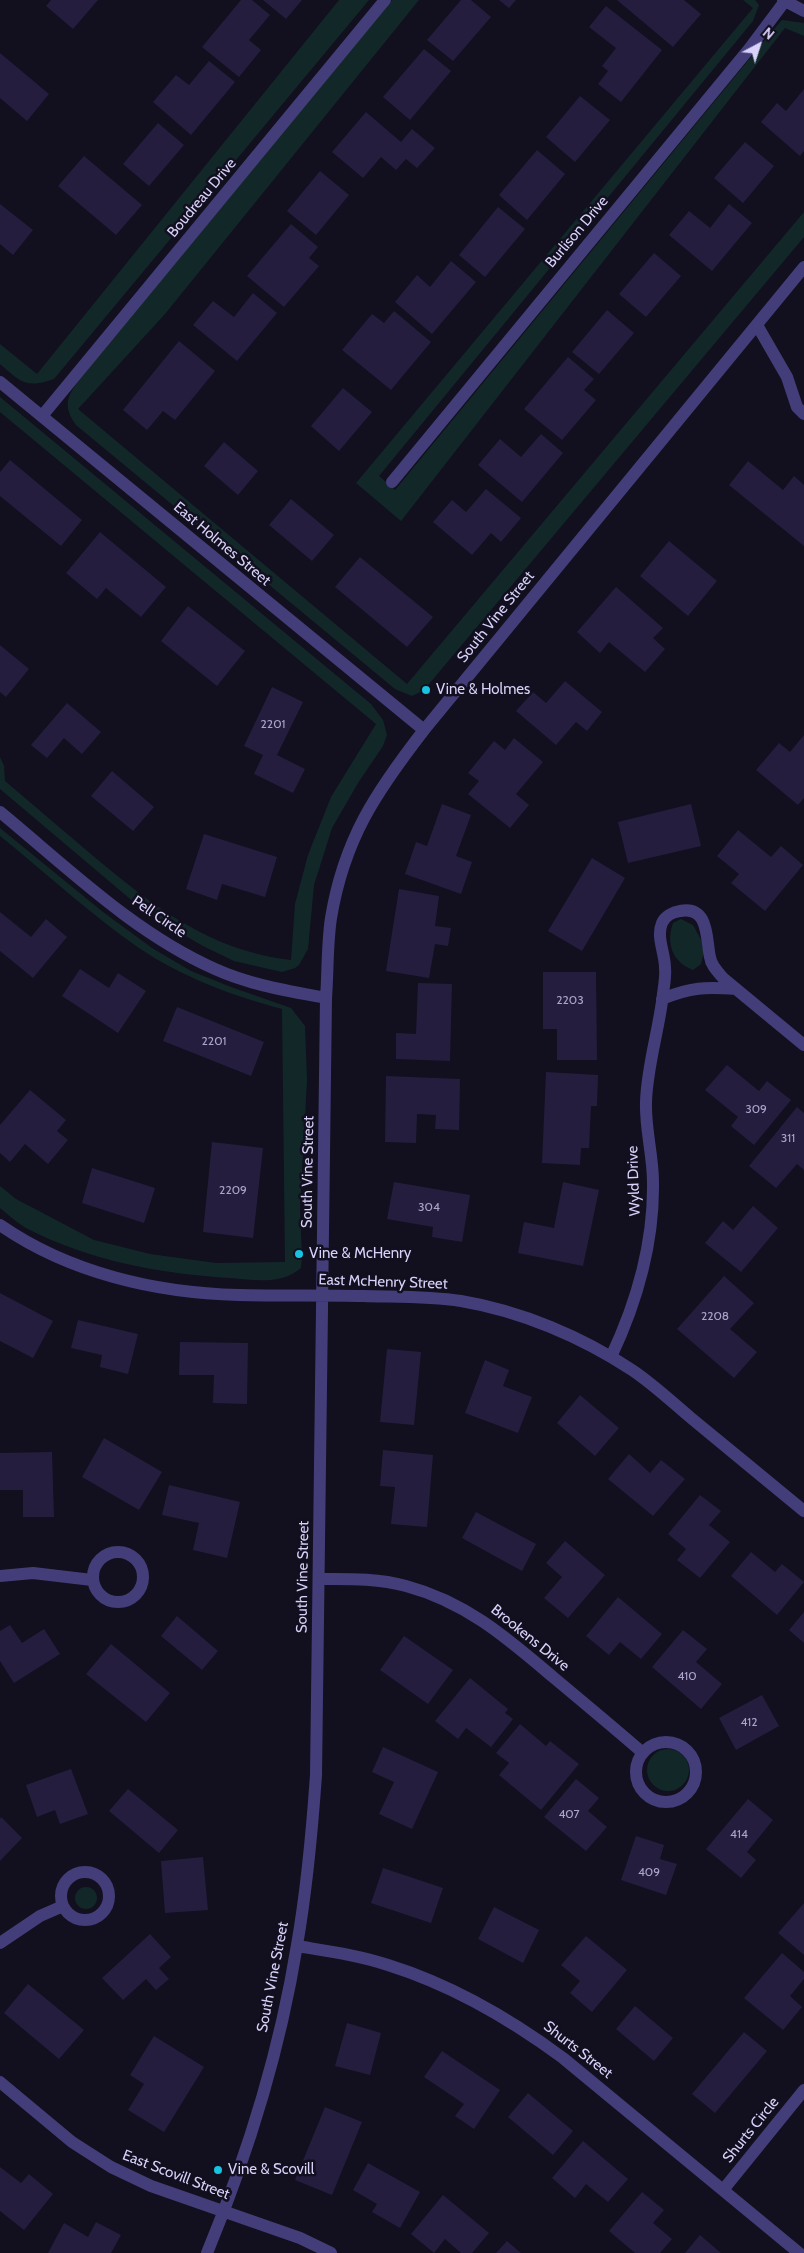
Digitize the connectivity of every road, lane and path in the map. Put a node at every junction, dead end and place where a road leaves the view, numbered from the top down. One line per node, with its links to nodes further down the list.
1 (385, 0): 8 (street, Boudreau Drive)
2 (784, 1): 3 (street); 9 (street, Burlison Drive)
3 (804, 11)
4 (804, 267): 5 (street, South Vine Street)
5 (756, 325): 7 (street); 10 (street, South Vine Street)
6 (0, 382): 8 (street, East Holmes Street)
7 (804, 414)
8 (42, 416): 10 (street, East Holmes Street)
9 (392, 482)
10 (424, 730): 13 (street, South Vine Street)
11 (0, 812): 13 (street, Pell Circle)
12 (736, 989): 14 (street); 14 (street, Wyld Drive); 15 (street)
13 (326, 998): 17 (street, South Vine Street)
14 (662, 999): 18 (street, Wyld Drive)
15 (804, 1045)
16 (0, 1225): 17 (street, East McHenry Street)
17 (323, 1295): 18 (street, East McHenry Street); 21 (street, South Vine Street)
18 (611, 1357): 19 (street, East McHenry Street)
19 (804, 1511)
20 (0, 1576): 22 (street)
21 (319, 1579): 23 (street, Brookens Drive); 26 (street, South Vine Street)
22 (92, 1580): 22 (street)
23 (643, 1753): 23 (street)
24 (63, 1906): 25 (street)
25 (0, 1943)
26 (297, 1946): 29 (street, Shurts Street); 30 (street, South Vine Street)
27 (0, 2082): 30 (street, East Scovill Street)
28 (804, 2090): 29 (street, Shurts Circle)
29 (723, 2190): 33 (street, Shurts Street)
30 (225, 2212): 31 (street, South Vine Street); 32 (street, East Scovill Street)
31 (207, 2253)
32 (331, 2253)
33 (800, 2253)

